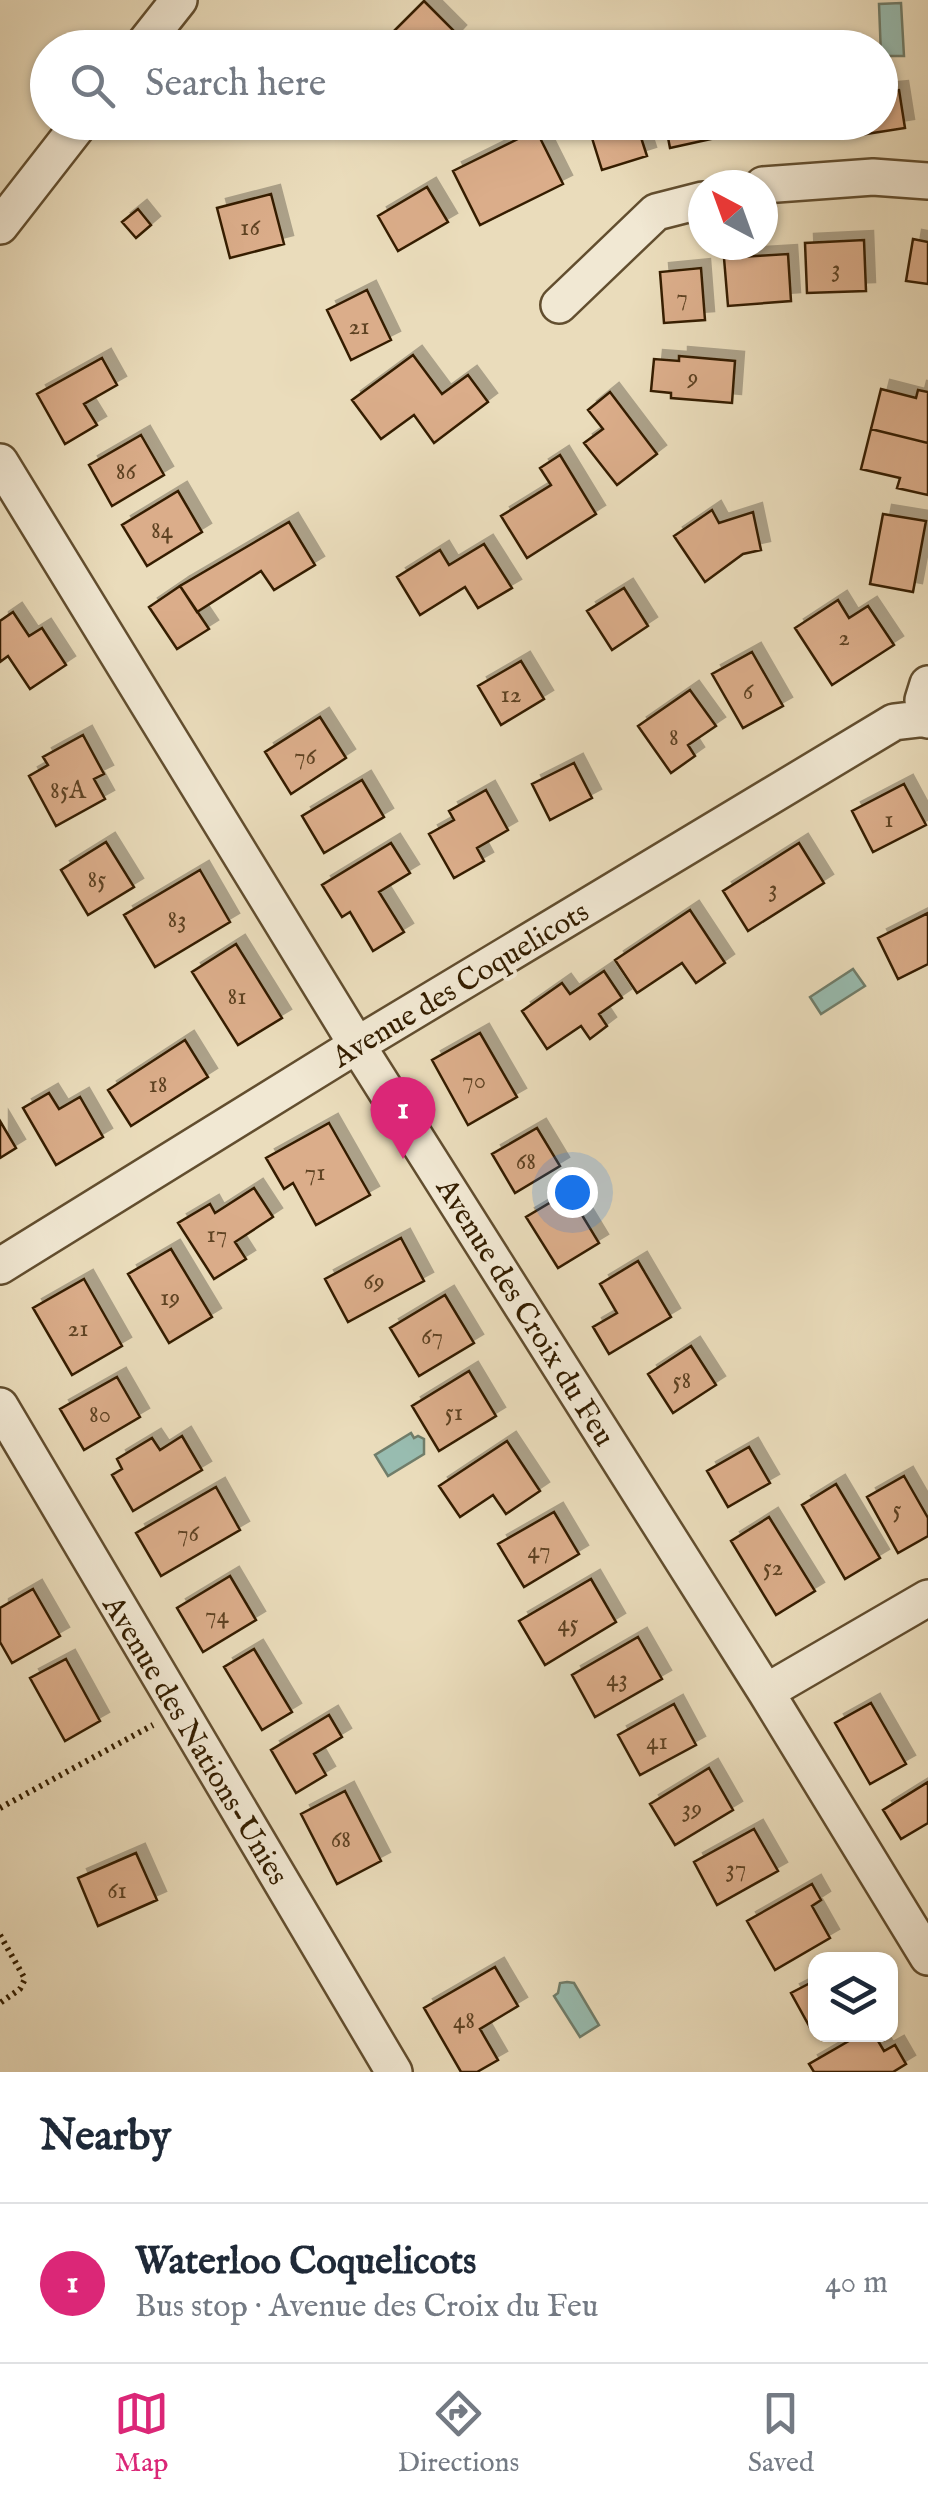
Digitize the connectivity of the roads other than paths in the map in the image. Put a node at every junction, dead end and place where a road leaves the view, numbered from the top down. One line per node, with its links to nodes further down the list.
1 (179, 0): 2 (street)
2 (155, 30)
3 (67, 140): 7 (street)
4 (928, 180): 5 (street)
5 (778, 184)
6 (688, 204): 8 (street)
7 (0, 226)
8 (560, 306)
9 (0, 462): 12 (street, Avenue des Croix du Feu)
10 (928, 684): 11 (street)
11 (928, 719): 12 (street, Avenue des Coquelicots)
12 (357, 1045): 13 (street, Avenue des Coquelicots); 16 (street, Avenue des Croix du Feu)
13 (0, 1266)
14 (0, 1406): 18 (street, Avenue des Nations-Unies)
15 (928, 1598): 16 (street)
16 (766, 1692): 17 (street, Avenue des Croix du Feu)
17 (928, 1957)
18 (394, 2072)

